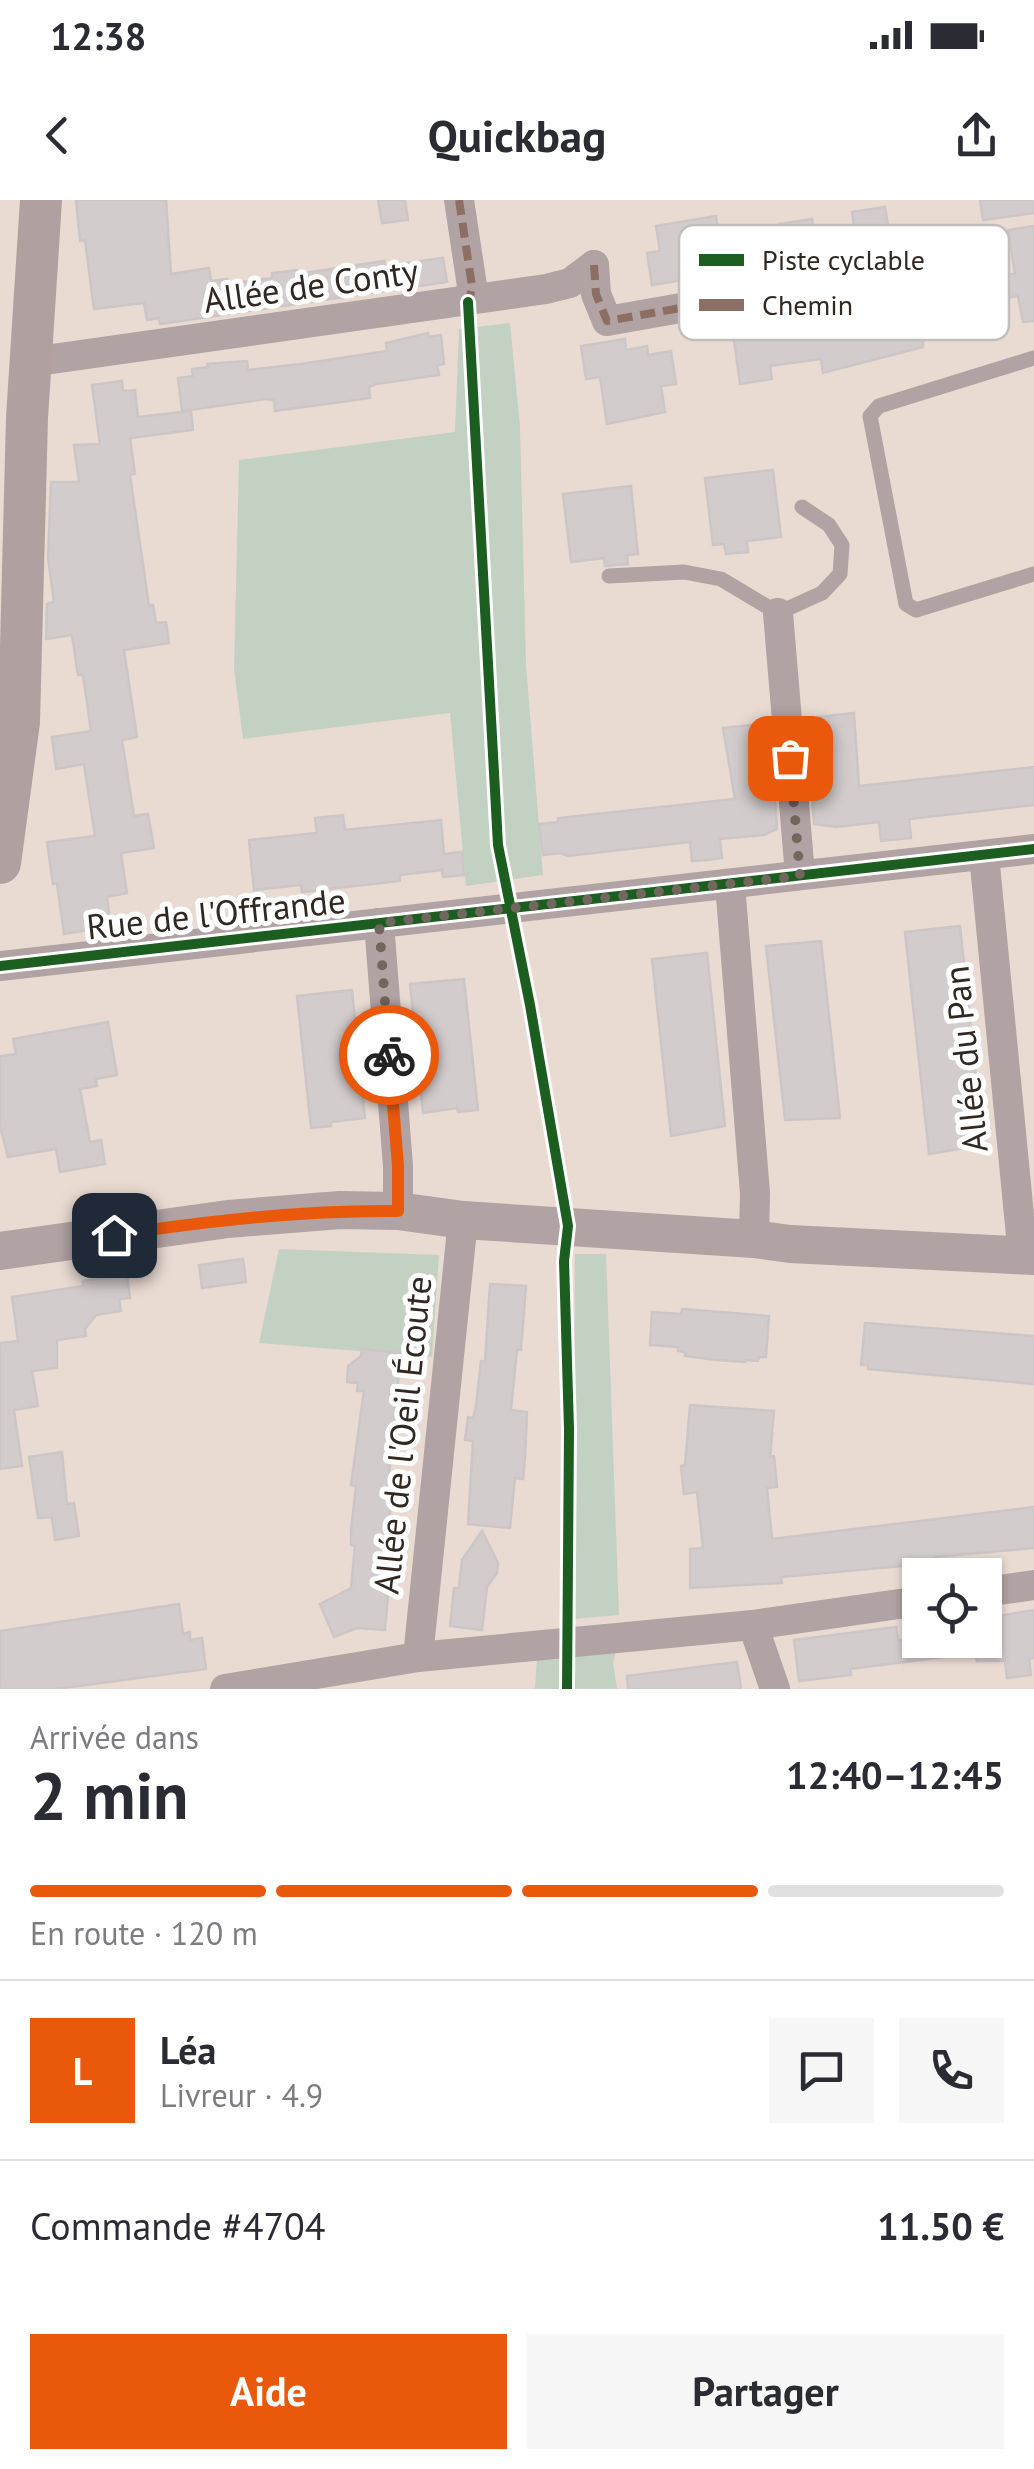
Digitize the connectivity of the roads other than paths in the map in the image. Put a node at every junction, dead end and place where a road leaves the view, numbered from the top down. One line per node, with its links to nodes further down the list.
1 (41, 200): 6 (main road)
2 (459, 200): 3 (street)
3 (468, 302): 4 (street, Allée de Conty); 6 (street, Allée de Conty)
4 (679, 308)
5 (1034, 358): 8 (lane)
6 (31, 362): 13 (main road)
7 (802, 507): 10 (lane)
8 (1034, 574)
9 (609, 576): 10 (lane)
10 (778, 613): 14 (street)
11 (1034, 849): 12 (street, Rue de l'Offrande)
12 (984, 855): 14 (street, Rue de l'Offrande); 22 (street, Allée du Pan)
13 (0, 863)
14 (800, 876): 15 (street, Rue de l'Offrande)
15 (730, 884): 16 (street, Rue de l'Offrande); 20 (street)
16 (379, 923): 17 (street, Rue de l'Offrande); 18 (street)
17 (0, 966)
18 (398, 1211): 19 (street); 21 (street)
19 (464, 1220): 20 (street); 27 (street, Allée de l'Oeil Écoute)
20 (754, 1239): 22 (street)
21 (0, 1251)
22 (1028, 1256)
23 (1034, 1585): 24 (street)
24 (1002, 1590)
25 (902, 1604): 26 (street)
26 (753, 1625): 27 (street); 30 (street)
27 (418, 1657): 28 (street)
28 (365, 1678): 29 (street)
29 (225, 1689)
30 (774, 1689)

